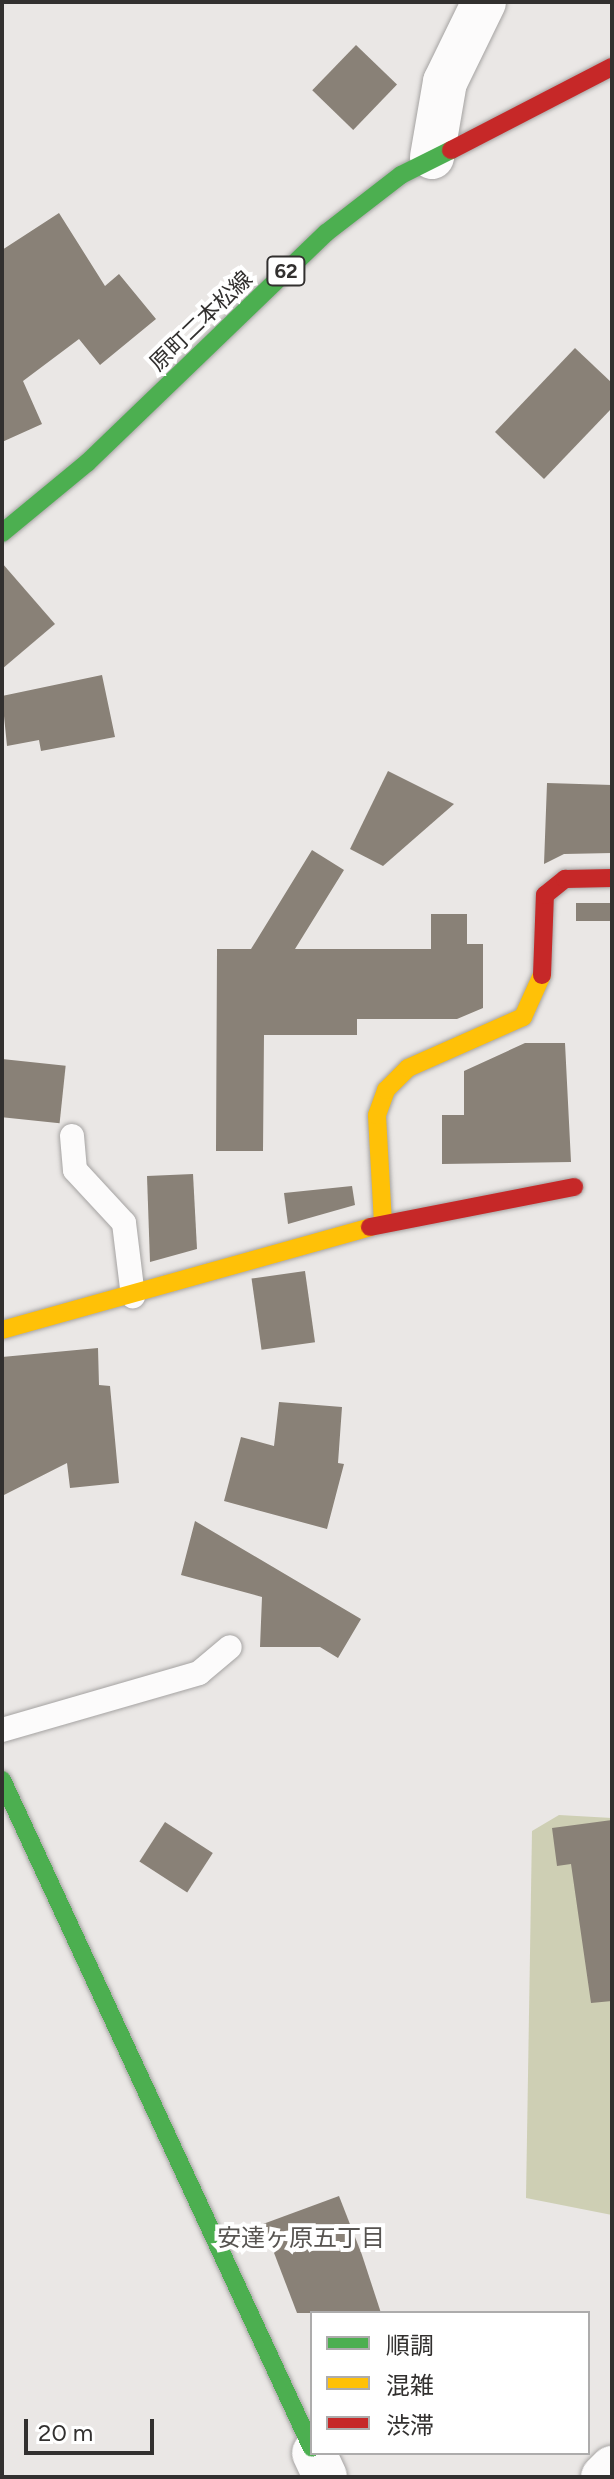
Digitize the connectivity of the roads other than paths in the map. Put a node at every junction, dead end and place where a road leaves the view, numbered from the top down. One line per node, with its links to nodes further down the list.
1 (484, 2): 3 (street)
2 (612, 67): 3 (street, 原町二本松線 / 62)
3 (432, 157): 4 (street, 原町二本松線 / 62)
4 (2, 533)
5 (612, 878): 8 (street)
6 (72, 1136): 9 (lane)
7 (574, 1187): 8 (street)
8 (383, 1223): 9 (street)
9 (133, 1296): 10 (street)
10 (2, 1330)
11 (230, 1647): 12 (lane)
12 (2, 1730)
13 (2, 1780): 14 (street)
14 (310, 2445)
15 (315, 2455): 17 (street)
16 (612, 2468): 18 (street)
17 (325, 2477)
18 (603, 2477)

